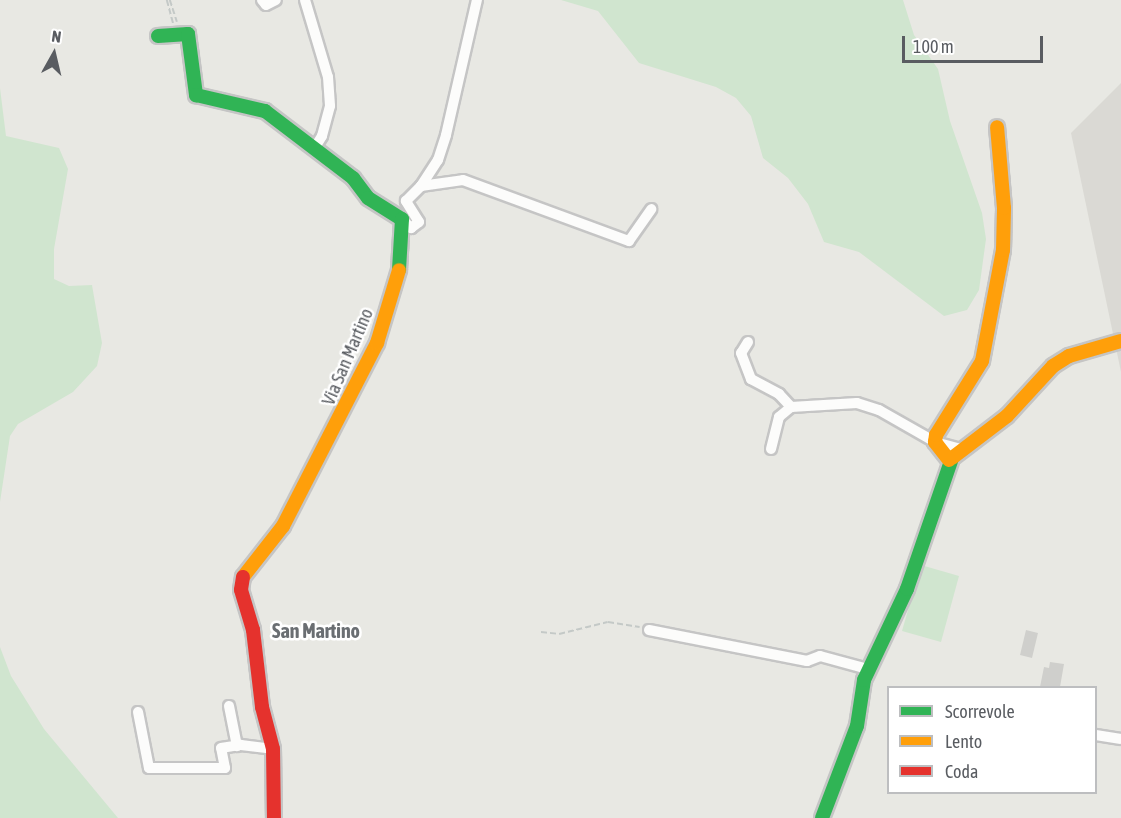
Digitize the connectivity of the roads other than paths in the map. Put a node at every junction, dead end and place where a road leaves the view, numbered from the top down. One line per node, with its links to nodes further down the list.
1 (262, 0): 2 (street)
2 (276, 0)
3 (305, 0): 7 (street)
4 (477, 0): 8 (street)
5 (158, 36): 7 (street)
6 (997, 127): 14 (street)
7 (315, 147): 10 (street)
8 (421, 186): 9 (street); 10 (street)
9 (651, 209)
10 (402, 219): 25 (street, Via San Martino)
11 (1121, 341): 16 (street)
12 (748, 342): 13 (street)
13 (790, 407): 14 (street); 15 (street)
14 (935, 442): 16 (street); 17 (street)
15 (771, 449)
16 (961, 449): 17 (street)
17 (949, 460): 19 (street)
18 (649, 630): 19 (street)
19 (868, 669): 27 (street)
20 (229, 706): 24 (street)
21 (138, 712): 24 (street)
22 (1097, 735): 23 (street)
23 (1121, 739)
24 (237, 746): 25 (street)
25 (273, 749): 26 (street, Via San Martino)
26 (274, 818)
27 (822, 818)

